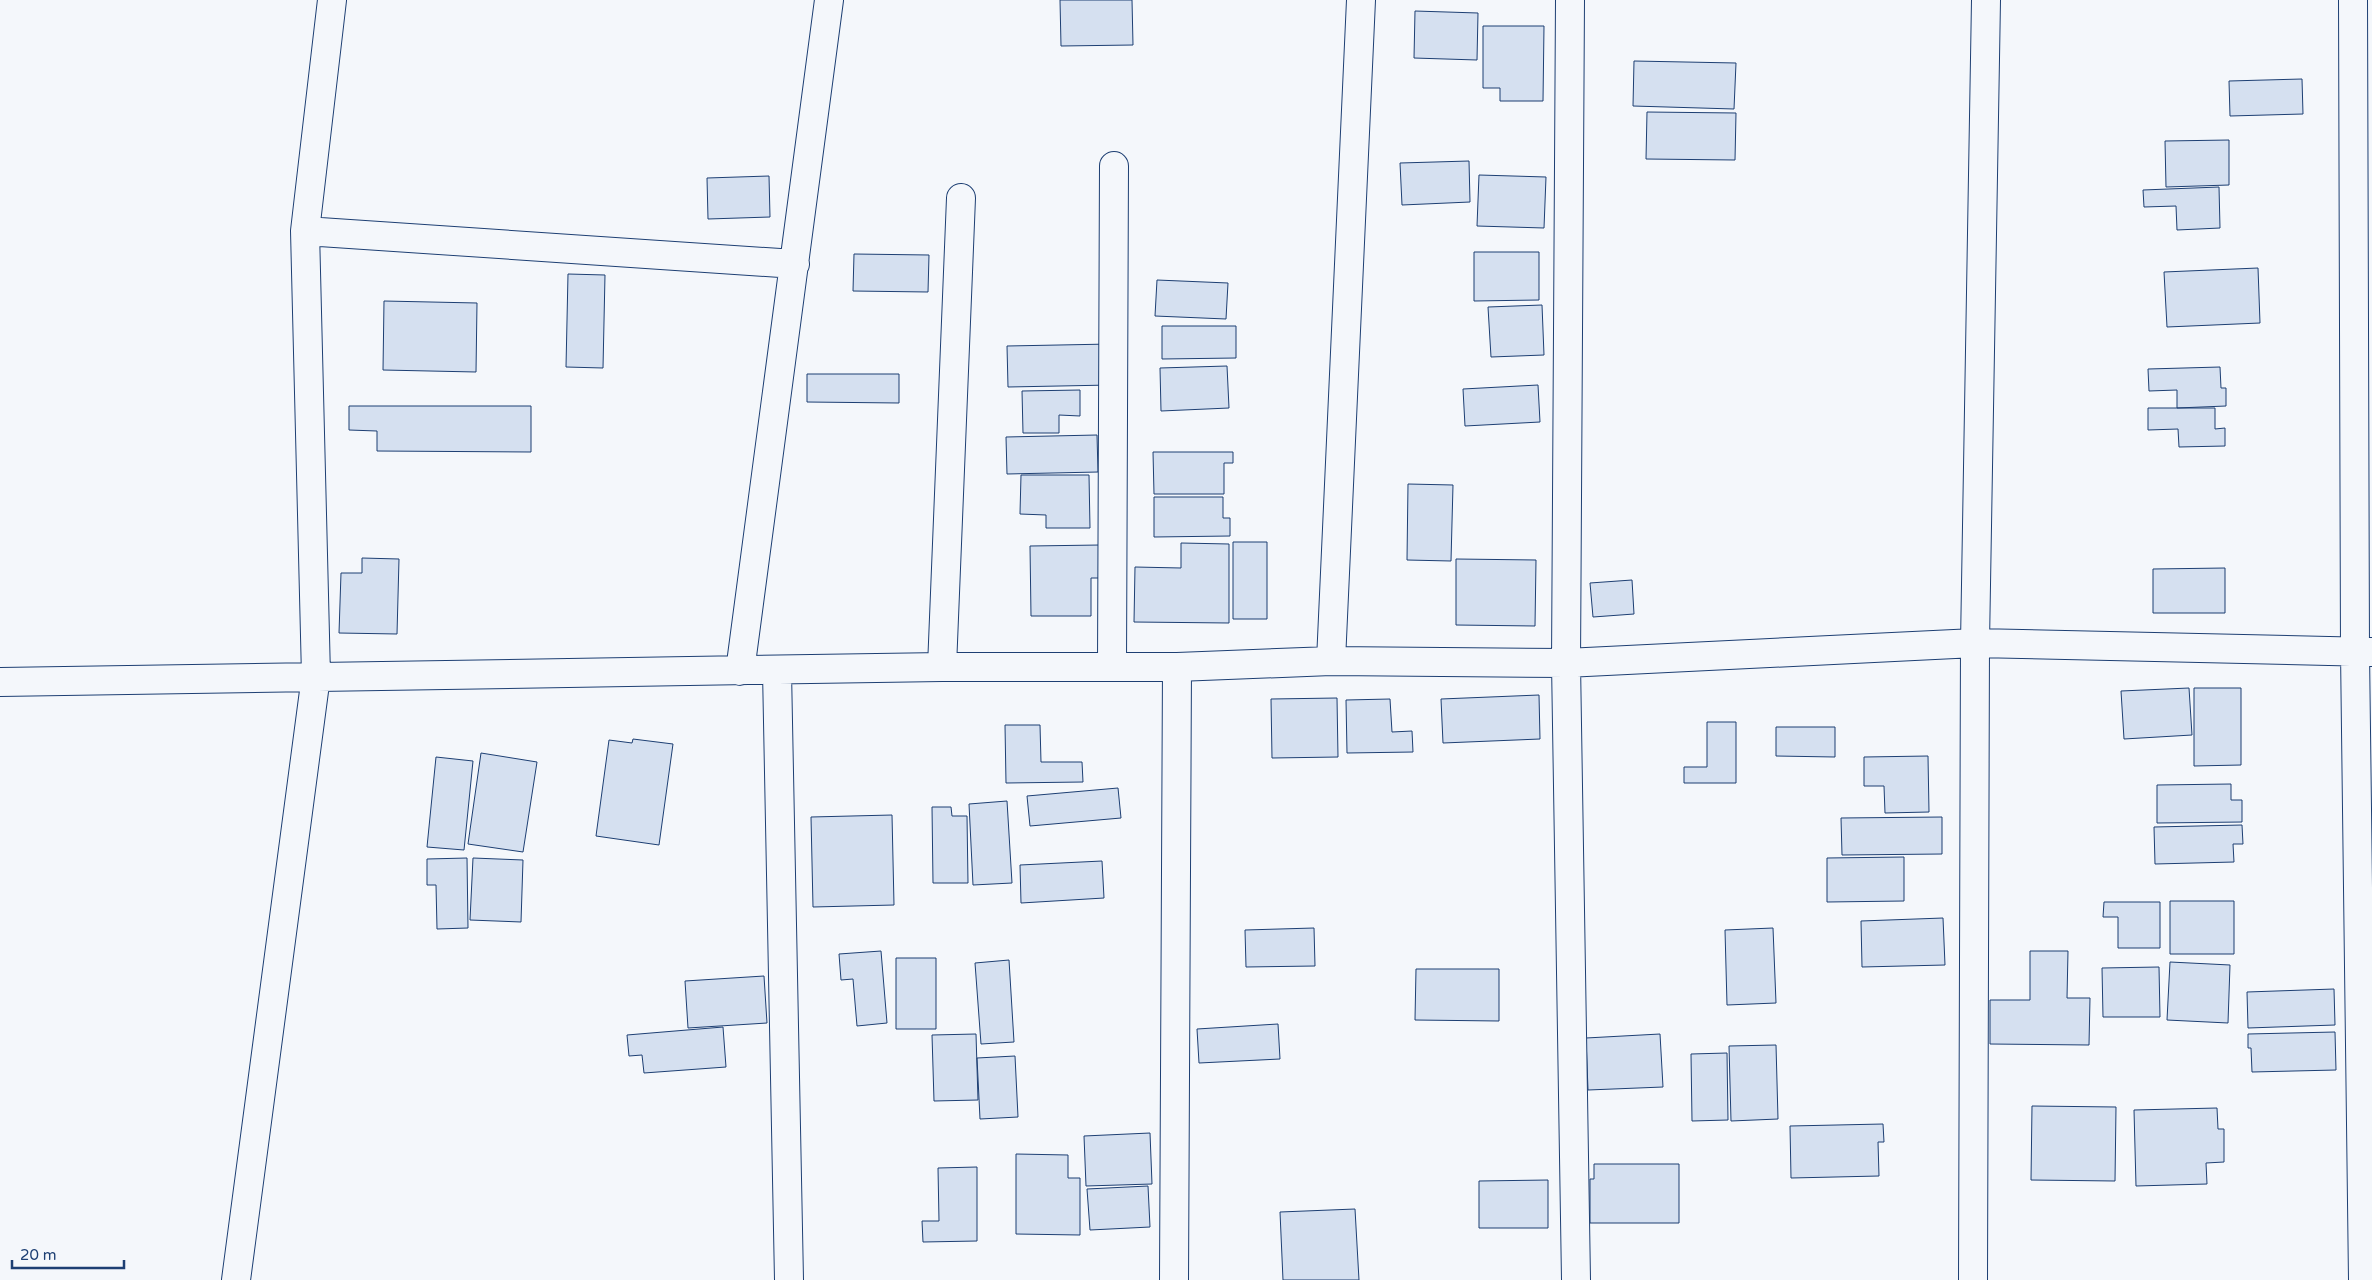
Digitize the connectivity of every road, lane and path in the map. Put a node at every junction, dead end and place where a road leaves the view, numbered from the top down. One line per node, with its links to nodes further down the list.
1 (332, 0): 9 (street)
2 (829, 0): 10 (street)
3 (1361, 0): 13 (street)
4 (1570, 0): 14 (street)
5 (1986, 0): 11 (street)
6 (2353, 0): 12 (street)
7 (1114, 166): 15 (street)
8 (961, 198): 16 (street)
9 (306, 232): 10 (street); 20 (street)
10 (795, 264): 18 (street)
11 (1974, 643): 12 (street); 14 (street); 26 (street)
12 (2363, 652): 27 (street)
13 (1331, 661): 14 (street); 17 (street)
14 (1566, 663): 25 (street)
15 (1112, 665): 16 (street); 17 (street)
16 (942, 667): 19 (street)
17 (1177, 667): 24 (street)
18 (740, 671): 19 (street); 20 (street)
19 (777, 671): 23 (street)
20 (316, 676): 21 (street); 22 (street)
21 (0, 682)
22 (236, 1280)
23 (789, 1280)
24 (1174, 1280)
25 (1576, 1280)
26 (1973, 1280)
27 (2363, 1280)

